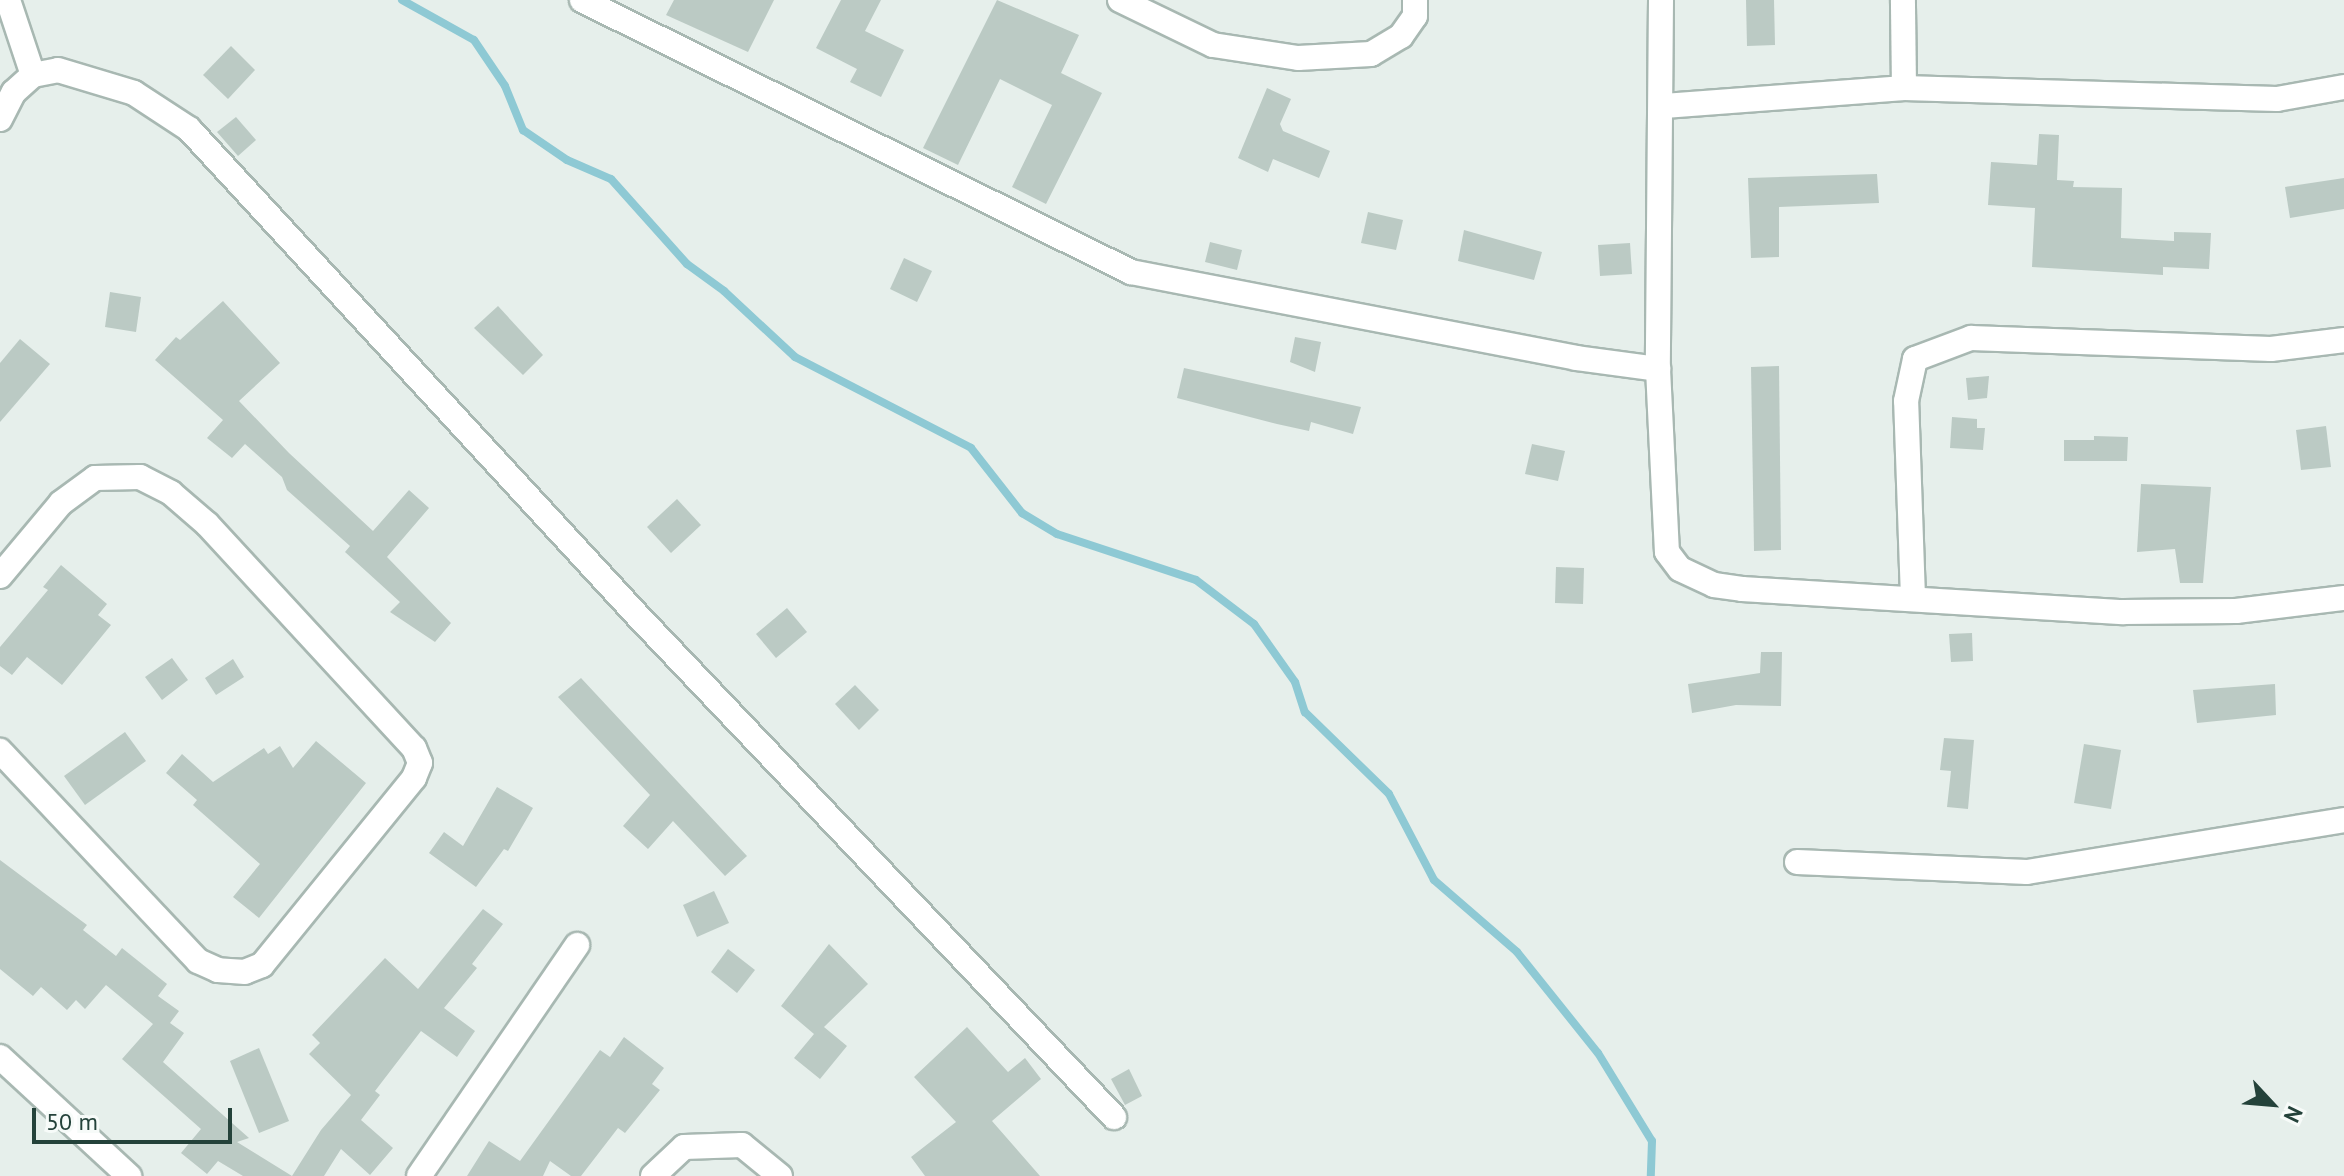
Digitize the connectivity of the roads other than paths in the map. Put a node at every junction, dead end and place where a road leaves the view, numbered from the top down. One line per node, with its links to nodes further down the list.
1 (8, 0): 7 (street)
2 (582, 0): 13 (street)
3 (1120, 0): 4 (street)
4 (1415, 0)
5 (1661, 0): 10 (street)
6 (1903, 0): 9 (street)
7 (33, 75): 11 (street); 22 (street)
8 (2344, 87): 9 (street)
9 (1904, 88): 10 (street)
10 (1664, 106): 13 (street)
11 (0, 119)
12 (2344, 340): 15 (street)
13 (1658, 369): 15 (street)
14 (0, 576): 17 (street)
15 (1913, 598): 16 (street)
16 (2344, 598)
17 (0, 751)
18 (2344, 820): 19 (street)
19 (1797, 862)
20 (577, 945): 24 (street)
21 (0, 1057): 23 (street)
22 (1114, 1117)
23 (129, 1176)
24 (419, 1176)
25 (653, 1176): 26 (street)
26 (780, 1176)

